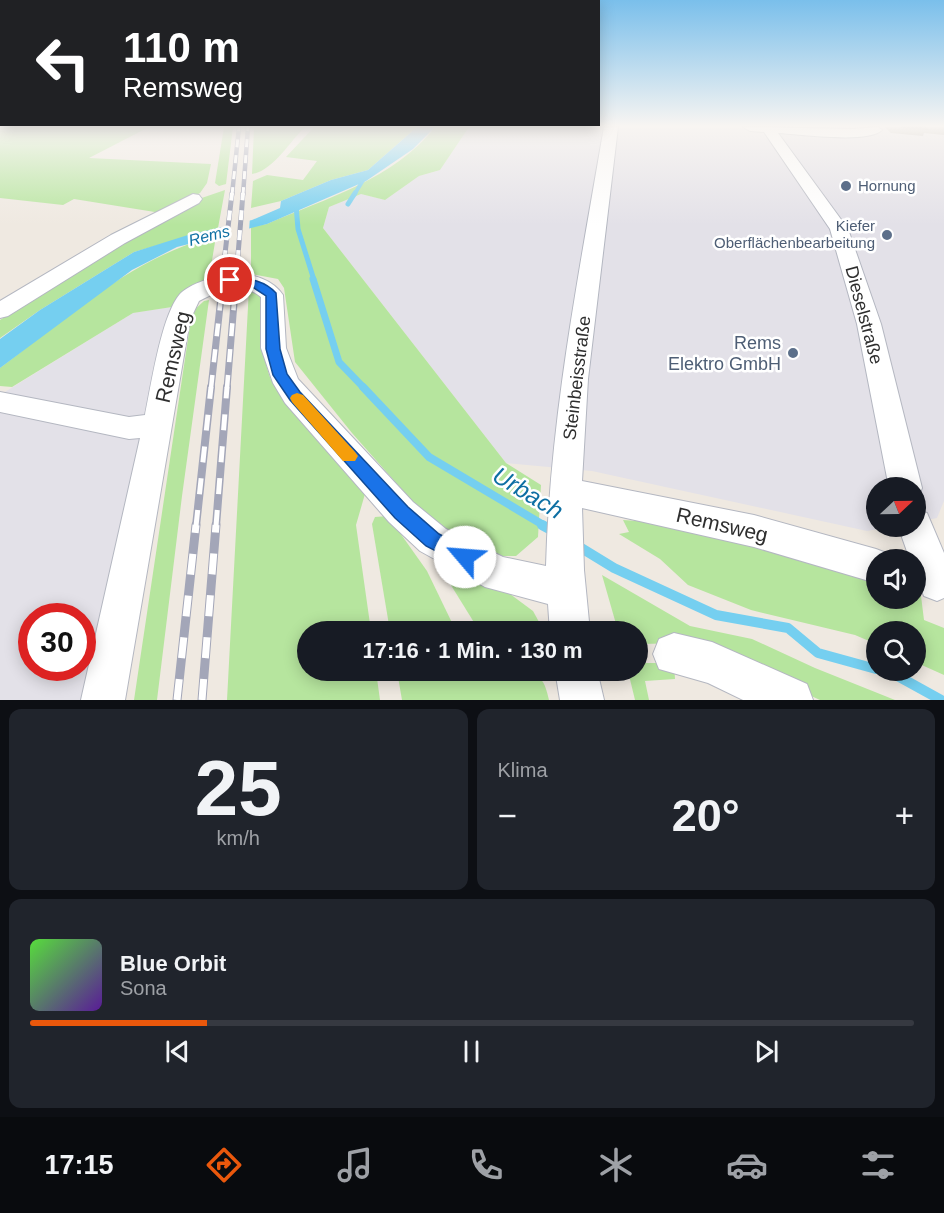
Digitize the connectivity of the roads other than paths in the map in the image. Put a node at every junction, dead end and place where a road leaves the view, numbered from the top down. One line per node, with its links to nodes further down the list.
1 (607, 160): 8 (street, Steinbeisstraße)
2 (784, 160): 7 (street, Dieselstraße)
3 (193, 199): 4 (street)
4 (0, 311)
5 (0, 402): 6 (street)
6 (159, 425): 11 (street, Remsweg); 16 (street, Remsweg)
7 (903, 477)
8 (566, 499): 10 (street, Remsweg); 11 (street, Steinbeisstraße)
9 (919, 537): 12 (street)
10 (866, 563)
11 (565, 580): 13 (street, Steinbeisstraße)
12 (932, 582)
13 (569, 621)
14 (674, 654): 18 (street)
15 (578, 681): 17 (street)
16 (103, 700)
17 (582, 700)
18 (791, 700)

